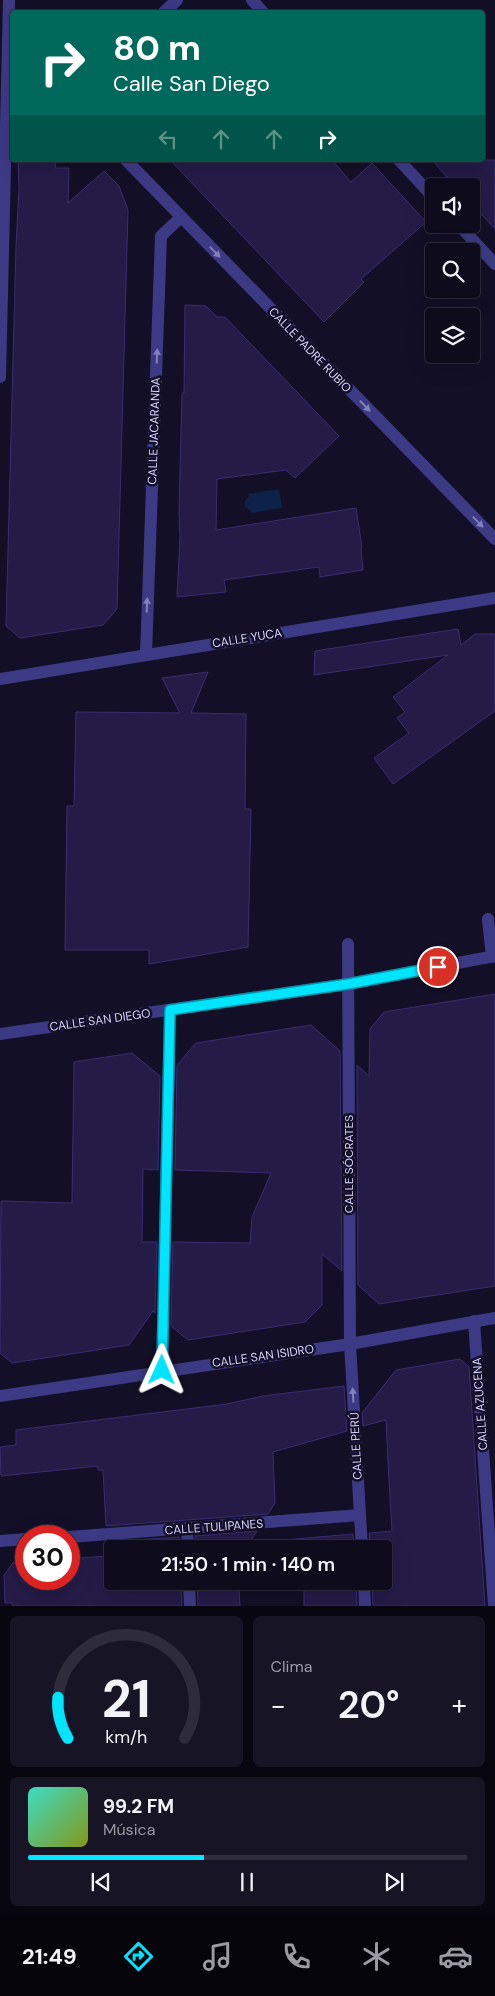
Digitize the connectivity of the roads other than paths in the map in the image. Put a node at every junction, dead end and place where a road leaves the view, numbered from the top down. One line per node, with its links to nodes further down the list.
1 (9, 0): 6 (street)
2 (177, 0): 4 (street)
3 (252, 0): 5 (street)
4 (166, 10)
5 (261, 10)
6 (10, 18): 7 (street)
7 (10, 57): 14 (street)
8 (128, 162): 11 (street, CALLE PADRE RUBIO)
9 (401, 162): 10 (street)
10 (425, 188)
11 (181, 217): 15 (street, CALLE PADRE RUBIO, one-way to 15); 17 (street, CALLE JACARANDA, one-way to 11)
12 (466, 233): 13 (street)
13 (495, 264)
14 (0, 376)
15 (495, 539)
16 (495, 598): 17 (street, CALLE YUCA)
17 (146, 654): 18 (street, CALLE YUCA)
18 (0, 679)
19 (488, 919): 21 (street)
20 (348, 944): 22 (street, CALLE SÓCRATES)
21 (494, 957): 22 (street, CALLE SAN DIEGO)
22 (348, 984): 23 (street, CALLE SAN DIEGO); 27 (street, CALLE SÓCRATES)
23 (170, 1010): 24 (street, CALLE SAN DIEGO); 28 (street)
24 (0, 1034)
25 (495, 1318): 26 (street, CALLE SAN ISIDRO)
26 (474, 1321): 27 (street, CALLE SAN ISIDRO); 30 (street, CALLE AZUCENA)
27 (350, 1344): 28 (street, CALLE SAN ISIDRO); 31 (street, CALLE PERÚ, one-way to 27)
28 (162, 1370): 29 (street, CALLE SAN ISIDRO)
29 (0, 1396)
30 (491, 1501): 42 (street, CALLE AZUCENA)
31 (360, 1515): 32 (street, CALLE TULIPANES); 36 (street, CALLE PERÚ)
32 (187, 1529): 33 (street, CALLE TULIPANES); 35 (street)
33 (80, 1536)
34 (15, 1540): 37 (street)
35 (188, 1540)
36 (361, 1540)
37 (0, 1541)
38 (189, 1590): 40 (street)
39 (364, 1590): 41 (street)
40 (190, 1606)
41 (365, 1606)
42 (494, 1606)

